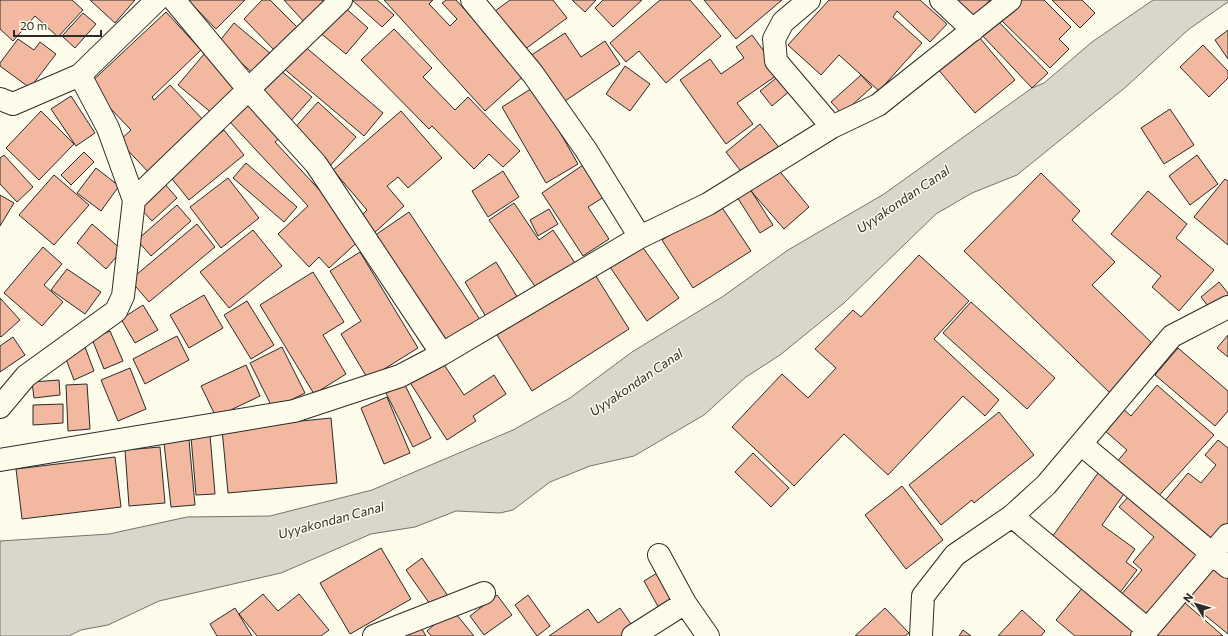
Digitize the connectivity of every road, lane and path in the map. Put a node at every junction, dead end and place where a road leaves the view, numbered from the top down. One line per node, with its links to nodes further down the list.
1 (157, 0): 9 (street)
2 (174, 0): 10 (street)
3 (341, 0): 10 (street)
4 (472, 0): 14 (street)
5 (809, 0): 12 (street)
6 (941, 0): 8 (street)
7 (1010, 0): 8 (street)
8 (972, 30): 12 (street)
9 (80, 75): 11 (street); 13 (street)
10 (249, 90): 13 (street); 16 (street)
11 (0, 99)
12 (832, 127): 14 (street)
13 (134, 200): 17 (street)
14 (640, 237): 16 (street)
15 (1228, 307): 18 (street)
16 (442, 354): 19 (street)
17 (0, 407)
18 (1081, 444): 20 (street); 23 (street)
19 (0, 460)
20 (1012, 516): 26 (street); 30 (street)
21 (1228, 535): 23 (street)
22 (659, 556): 25 (street)
23 (1220, 560): 26 (street)
24 (484, 593): 27 (street)
25 (685, 602): 28 (street); 29 (street)
26 (1144, 632)
27 (374, 636)
28 (634, 636)
29 (708, 636)
30 (921, 636)

